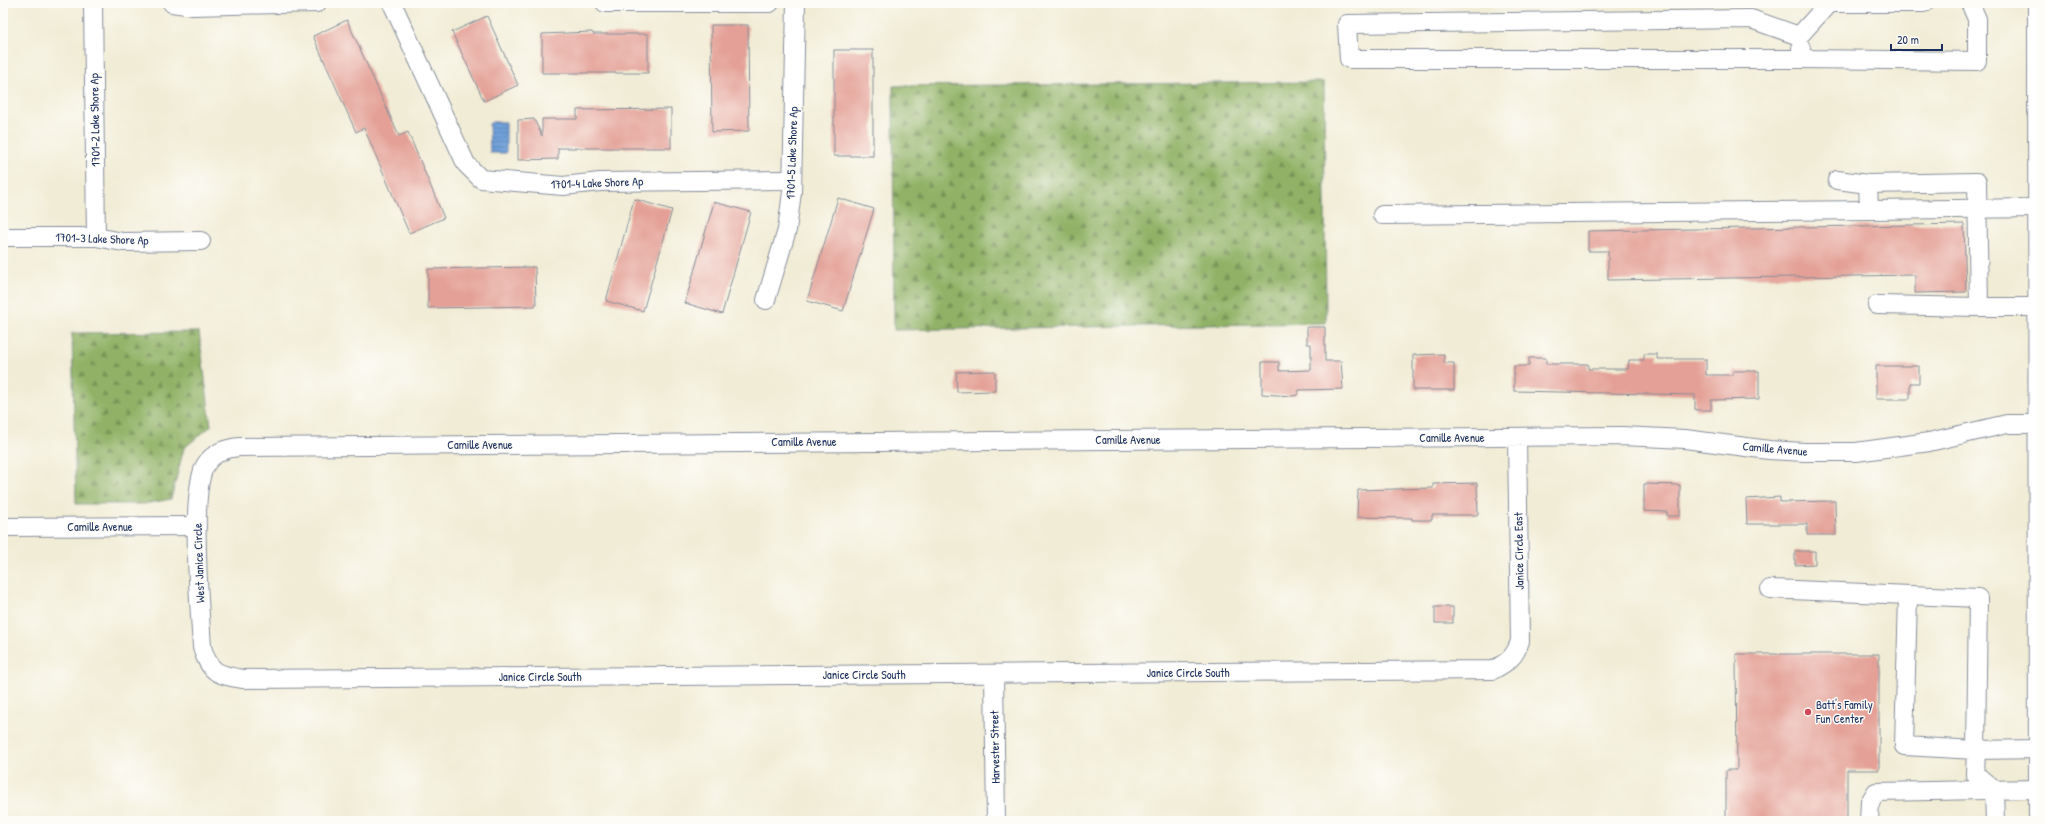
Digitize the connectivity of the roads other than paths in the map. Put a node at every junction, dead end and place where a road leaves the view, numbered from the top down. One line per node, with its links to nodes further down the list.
1 (93, 3): 23 (street, 1701-2 Lake Shore Ap)
2 (172, 3): 3 (street)
3 (317, 3)
4 (392, 3): 15 (street, 1701-4 Lake Shore Ap)
5 (605, 3): 6 (street)
6 (737, 3): 7 (street)
7 (770, 3)
8 (796, 3): 15 (street, 1701-5 Lake Shore Ap)
9 (1924, 3): 12 (street)
10 (1970, 3): 14 (street)
11 (2039, 3): 18 (main road)
12 (1827, 4): 13 (street)
13 (1799, 36): 14 (street); 14 (street)
14 (1802, 59)
15 (792, 180): 25 (street, 1701-5 Lake Shore Ap)
16 (1837, 180): 17 (street)
17 (1868, 184): 19 (street); 20 (street)
18 (2039, 208): 19 (street); 28 (main road)
19 (1978, 209): 20 (street); 27 (street)
20 (1869, 210): 21 (street)
21 (1382, 215)
22 (3, 237): 23 (street, 1701-3 Lake Shore Ap)
23 (96, 237): 24 (street, 1701-3 Lake Shore Ap)
24 (201, 241)
25 (766, 300)
26 (1877, 305): 27 (street)
27 (1979, 307): 28 (street)
28 (2039, 307): 29 (main road)
29 (2041, 342): 30 (main road)
30 (2039, 424): 31 (street, Camille Avenue); 40 (main road)
31 (1517, 437): 32 (street, Camille Avenue); 37 (street, Janice Circle East)
32 (215, 455): 33 (street, West Janice Circle)
33 (197, 526): 34 (street, Camille Avenue); 38 (street, West Janice Circle)
34 (3, 527)
35 (1770, 589): 36 (street)
36 (1908, 596): 42 (street); 42 (street)
37 (1510, 661): 39 (street, Janice Circle South)
38 (216, 672): 39 (street, Janice Circle South)
39 (994, 674): 45 (street, Harvester Street)
40 (2040, 698): 41 (main road)
41 (2039, 749): 42 (street); 43 (main road)
42 (1976, 750): 44 (street)
43 (2040, 789): 44 (street); 48 (main road)
44 (1994, 790): 46 (street); 47 (street)
45 (996, 821)
46 (1869, 821)
47 (1995, 821)
48 (2040, 821)

